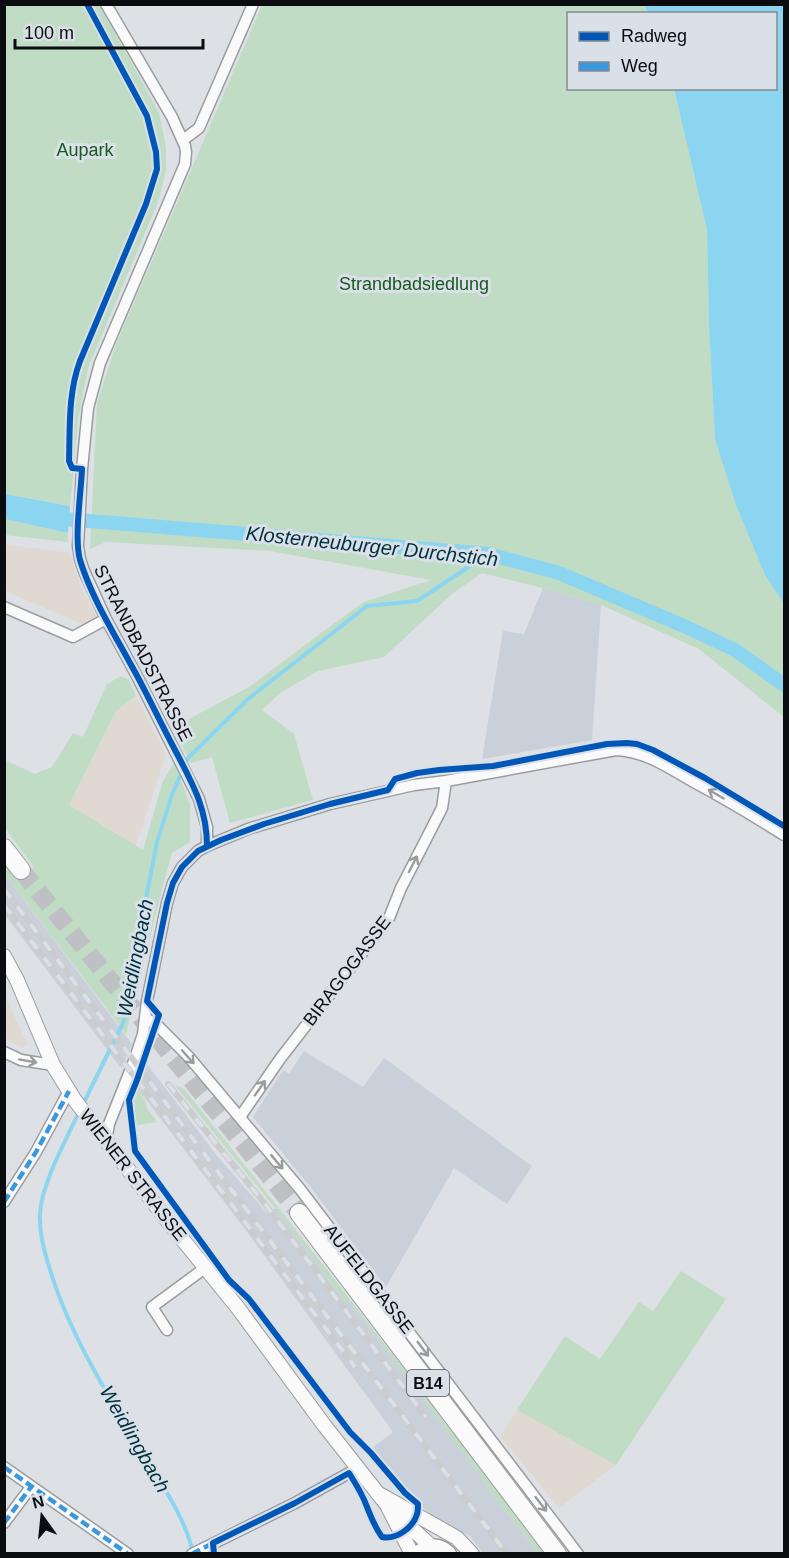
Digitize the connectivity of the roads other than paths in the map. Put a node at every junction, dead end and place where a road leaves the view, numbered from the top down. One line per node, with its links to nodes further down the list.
1 (106, 4): 3 (street)
2 (253, 4): 3 (street)
3 (183, 140): 5 (street, STRANDBADSTRASSE)
4 (4, 607): 5 (street)
5 (106, 619): 8 (street, STRANDBADSTRASSE)
6 (445, 786): 7 (street, one-way to 6); 8 (street); 16 (street, BIRAGOGASSE, one-way to 6)
7 (784, 835)
8 (207, 846): 12 (street)
9 (4, 848): 10 (main road)
10 (21, 870)
11 (4, 956): 14 (street, WIENER STRASSE)
12 (145, 1018): 16 (street, AUFELDGASSE, one-way to 16); 17 (street)
13 (4, 1052): 14 (street, one-way to 14)
14 (53, 1065): 15 (street, WIENER STRASSE)
15 (71, 1095): 17 (street, WIENER STRASSE); 18 (street)
16 (240, 1117): 36 (street, AUFELDGASSE, one-way to 36)
17 (106, 1141): 20 (street, WIENER STRASSE)
18 (4, 1202)
19 (298, 1213): 35 (main road, B14)
20 (205, 1268): 21 (street); 23 (street, WIENER STRASSE)
21 (167, 1330)
22 (4, 1467): 24 (street)
23 (358, 1468): 25 (street, WIENER STRASSE); 28 (street)
24 (31, 1487): 27 (street); 30 (street)
25 (376, 1492): 26 (street, WIENER STRASSE); 34 (street, WIENER STRASSE)
26 (387, 1505): 29 (street, WIENER STRASSE); 32 (street, WIENER STRASSE)
27 (4, 1523)
28 (212, 1547): 31 (street)
29 (425, 1550): 33 (main road)
30 (128, 1554)
31 (192, 1554)
32 (412, 1554)
33 (448, 1554)
34 (472, 1554)
35 (557, 1554)
36 (578, 1554)

